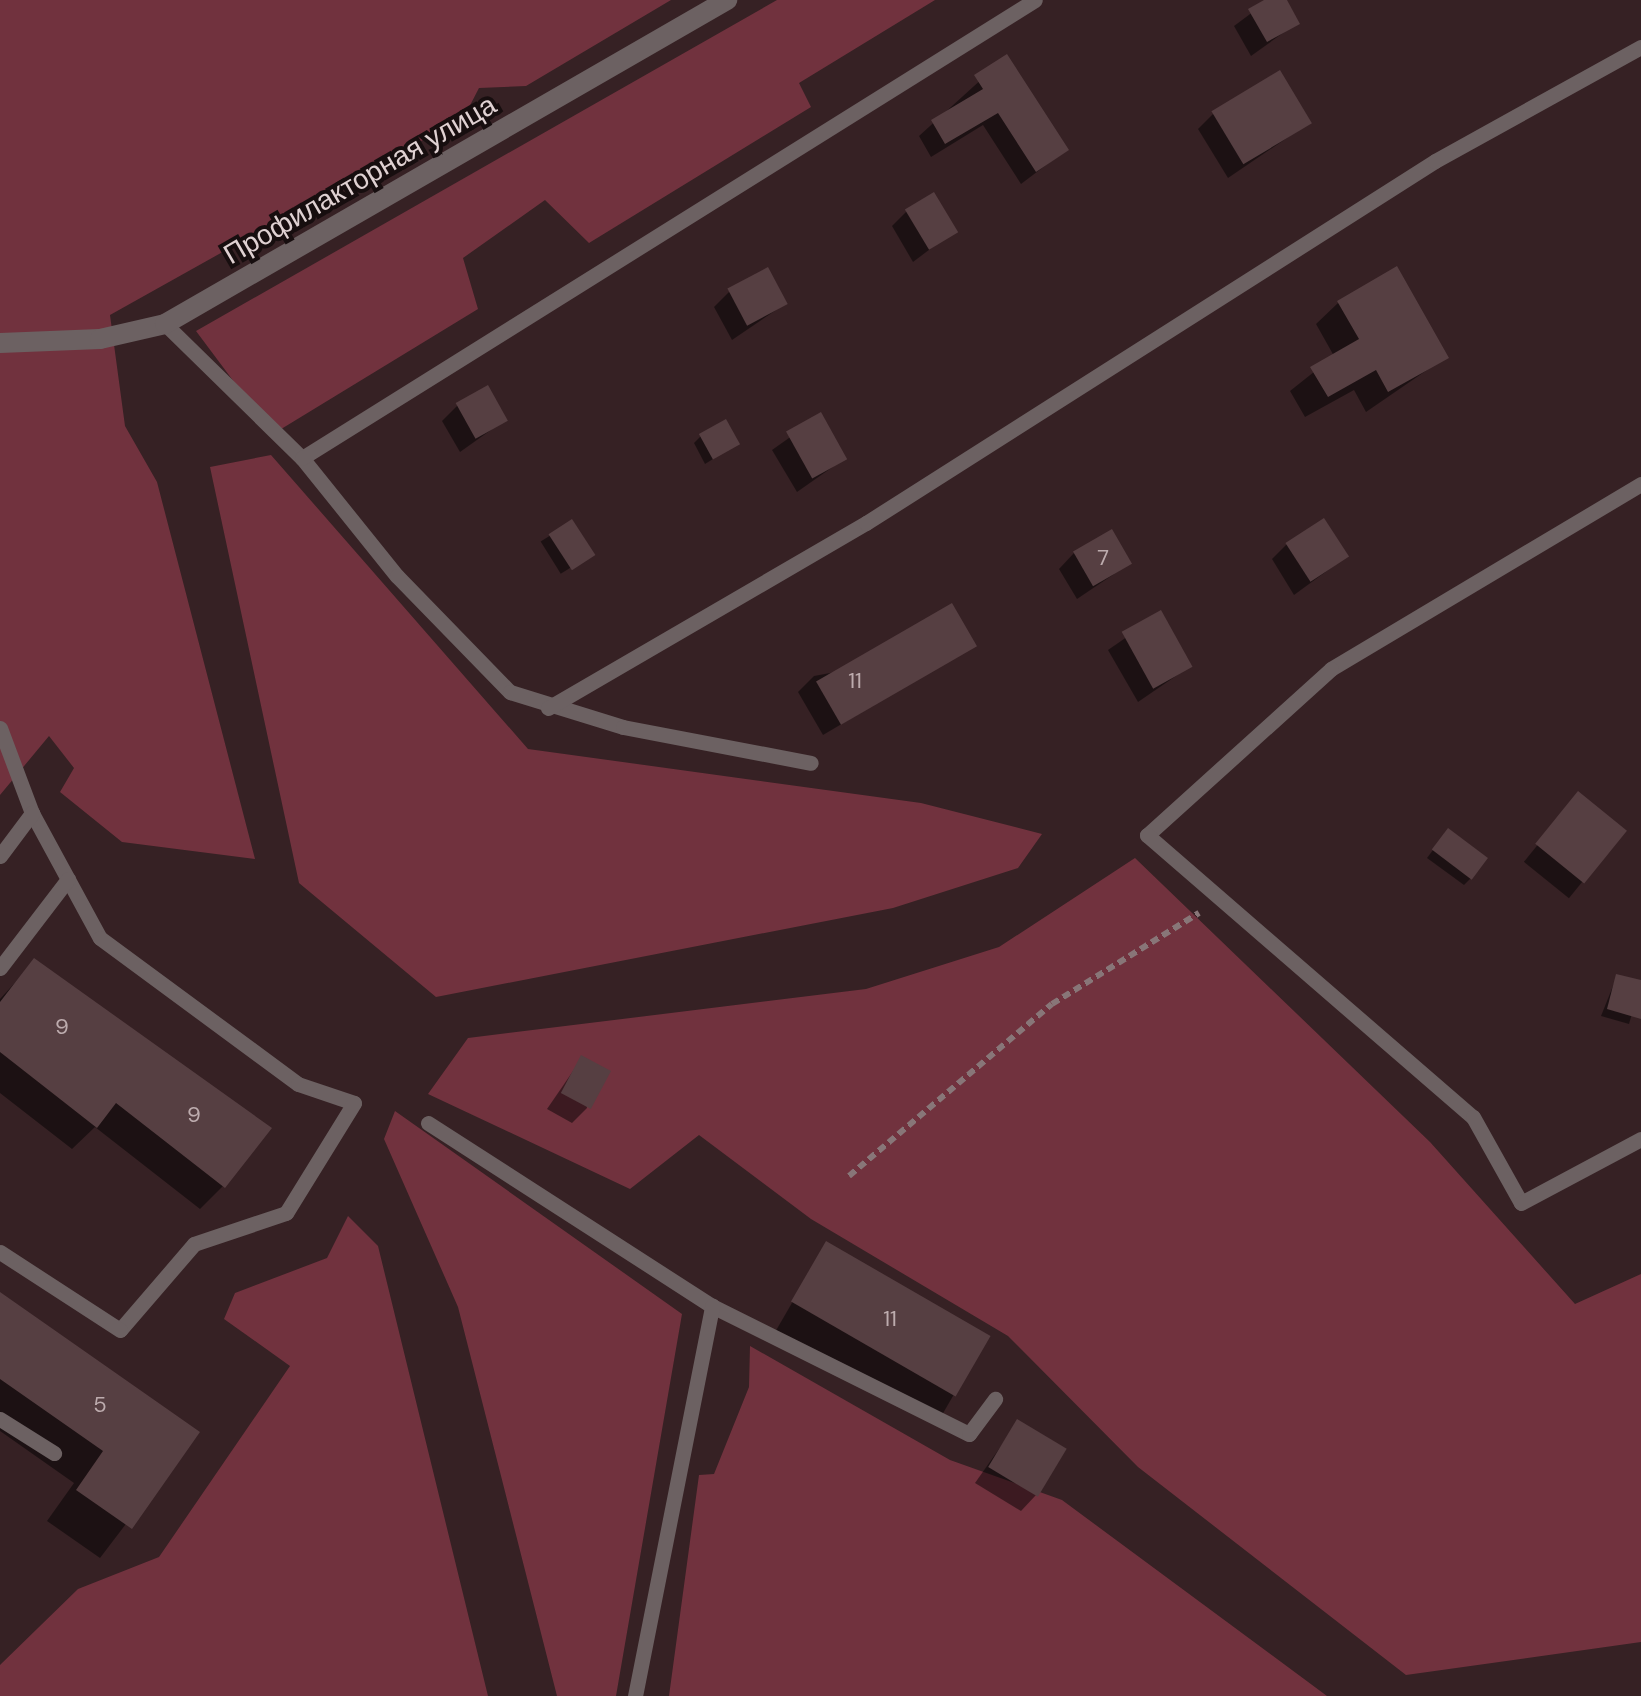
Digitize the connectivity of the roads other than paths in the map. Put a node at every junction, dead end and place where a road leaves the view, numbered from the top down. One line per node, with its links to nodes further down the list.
1 (727, 0): 4 (street, Профилакторная улица)
2 (1035, 0): 6 (lane)
3 (1641, 47): 8 (lane)
4 (165, 324): 5 (street, Профилакторная улица); 6 (lane)
5 (0, 343)
6 (302, 458): 8 (lane)
7 (1641, 484): 16 (lane)
8 (548, 708): 10 (lane)
9 (0, 728): 11 (lane)
10 (811, 763)
11 (32, 813): 12 (lane); 13 (lane)
12 (0, 856)
13 (68, 879): 14 (lane); 17 (lane)
14 (0, 968)
15 (428, 1123): 18 (lane)
16 (1641, 1140)
17 (0, 1252)
18 (712, 1306): 19 (lane); 22 (lane)
19 (995, 1400)
20 (0, 1418): 21 (lane)
21 (54, 1453)
22 (635, 1696)

